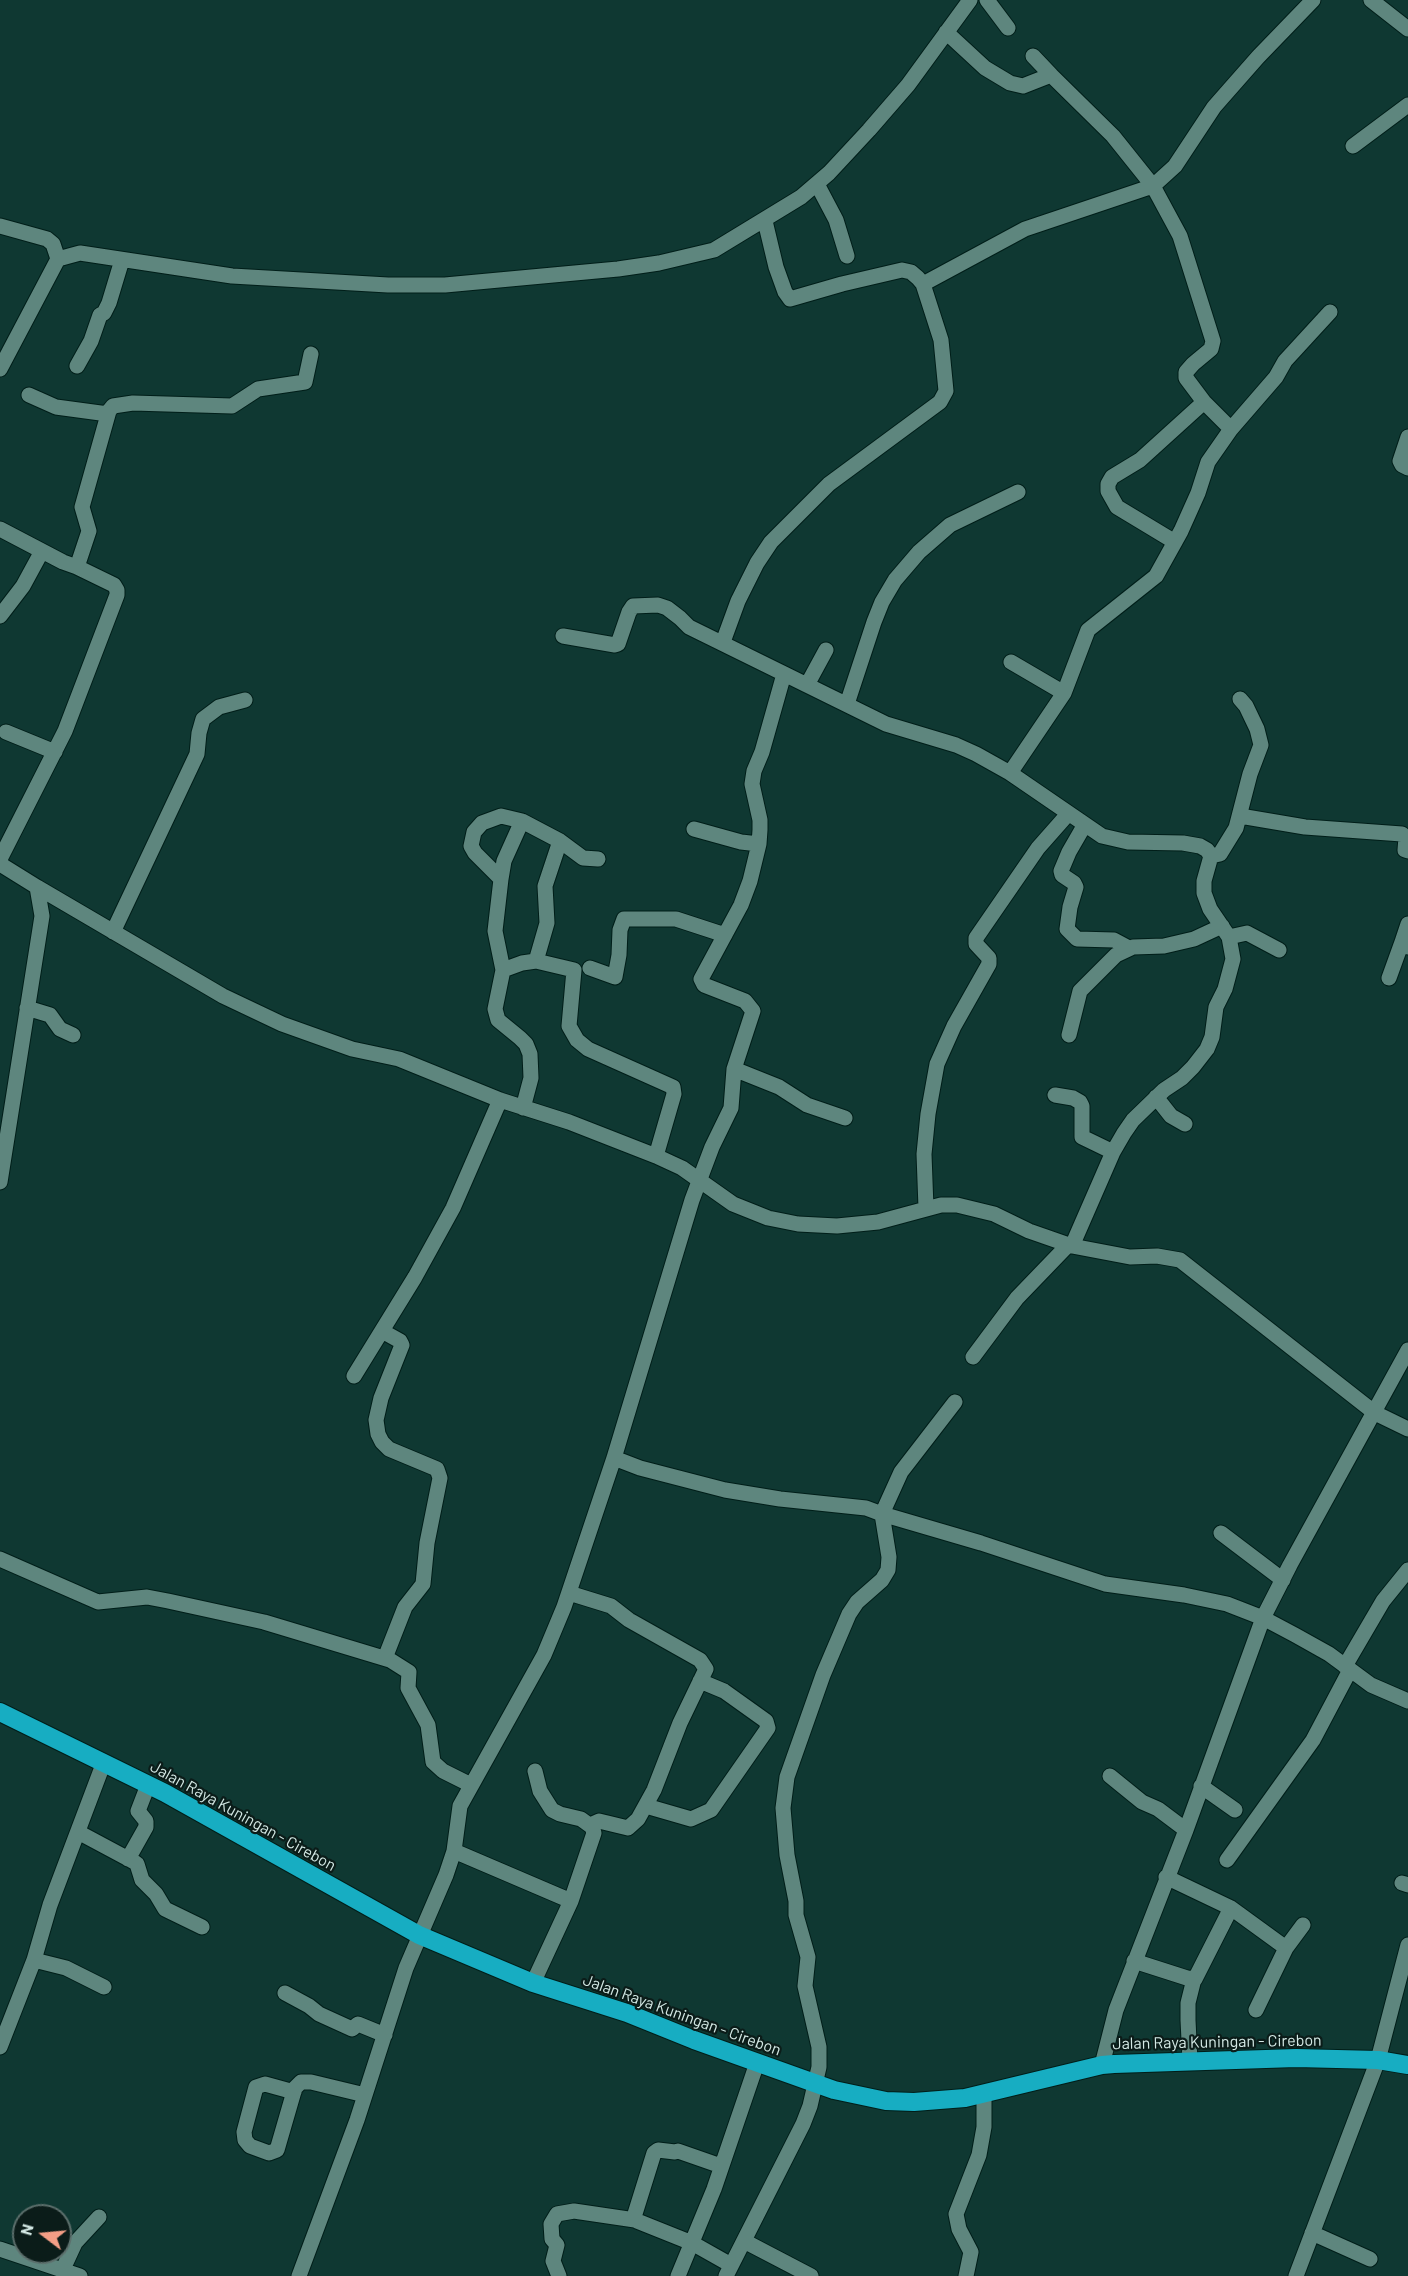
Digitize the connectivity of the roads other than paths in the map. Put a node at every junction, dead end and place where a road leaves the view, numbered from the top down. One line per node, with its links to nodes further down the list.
1 (970, 0): 7 (street)
2 (987, 0): 5 (street)
3 (1313, 0): 13 (street)
4 (1371, 0): 6 (street)
5 (1008, 28)
6 (1408, 29)
7 (946, 32): 9 (street); 12 (street)
8 (1033, 56): 9 (street)
9 (1051, 75): 13 (street)
10 (1408, 105): 11 (street)
11 (1353, 146)
12 (817, 184): 14 (street); 16 (street)
13 (1154, 186): 19 (street); 25 (street)
14 (765, 220): 18 (street); 19 (street)
15 (0, 226): 17 (street)
16 (847, 256)
17 (58, 259): 18 (street); 23 (street)
18 (122, 260): 22 (street)
19 (923, 284): 37 (street)
20 (1330, 312): 27 (street)
21 (311, 354): 26 (street)
22 (77, 366)
23 (1, 367)
24 (29, 395): 26 (street)
25 (1204, 402): 27 (street); 32 (street)
26 (108, 414): 34 (street)
27 (1231, 429): 32 (street)
28 (1408, 437): 29 (street)
29 (1408, 468)
30 (1018, 492): 45 (street)
31 (0, 529): 33 (street)
32 (1175, 542): 42 (street)
33 (42, 551): 34 (street); 35 (street)
34 (77, 567): 47 (street)
35 (0, 616)
36 (562, 636): 37 (street)
37 (723, 642): 40 (street)
38 (826, 650): 41 (street)
39 (1011, 662): 42 (street)
40 (784, 674): 41 (street); 55 (street)
41 (807, 685): 45 (street)
42 (1064, 693): 48 (street)
43 (1240, 699): 50 (street)
44 (245, 700): 65 (street)
45 (847, 704): 48 (street)
46 (6, 732): 47 (street)
47 (55, 752): 58 (street)
48 (1010, 773): 49 (street)
49 (1068, 814): 52 (street); 89 (street)
50 (1240, 816): 56 (street); 57 (street)
51 (522, 821): 54 (street); 61 (street); 61 (street)
52 (1084, 826): 57 (street); 68 (street)
53 (694, 829): 55 (street)
54 (560, 841): 59 (street); 70 (street)
55 (759, 844): 66 (street)
56 (1408, 851)
57 (1211, 856): 64 (street)
58 (0, 859)
59 (598, 859)
60 (0, 864): 62 (street)
61 (501, 879): 72 (street)
62 (37, 887): 65 (street); 74 (street)
63 (1408, 924): 67 (street)
64 (1226, 931): 68 (street); 69 (street); 79 (street)
65 (113, 932): 80 (street)
66 (725, 935): 71 (street); 77 (street)
67 (1405, 944): 73 (street)
68 (1129, 948): 76 (street)
69 (1279, 951)
70 (536, 961): 72 (street); 85 (street)
71 (590, 968)
72 (503, 970): 81 (street)
73 (1389, 978)
74 (27, 1008): 75 (street); 86 (street)
75 (73, 1035)
76 (1069, 1035)
77 (734, 1069): 82 (street); 87 (street)
78 (1055, 1095): 84 (street)
79 (1156, 1097): 83 (street); 84 (street)
80 (500, 1100): 81 (street); 91 (street)
81 (523, 1108): 85 (street)
82 (845, 1118)
83 (1185, 1124)
84 (1113, 1152): 90 (street)
85 (656, 1156): 87 (street)
86 (1, 1162): 88 (street)
87 (699, 1179): 89 (street); 98 (street)
88 (0, 1182)
89 (926, 1208): 90 (street)
90 (1071, 1245): 93 (street); 96 (street)
91 (382, 1331): 94 (street); 106 (street)
92 (1408, 1350): 96 (street)
93 (973, 1358)
94 (354, 1376)
95 (955, 1402): 99 (street)
96 (1375, 1413): 97 (street); 103 (street)
97 (1408, 1429)
98 (614, 1458): 99 (street); 104 (street)
99 (882, 1514): 105 (street); 147 (street)
100 (1221, 1533): 103 (street)
101 (0, 1559): 106 (street)
102 (1408, 1570): 107 (street)
103 (1283, 1580): 105 (street)
104 (568, 1593): 108 (street); 115 (street)
105 (1263, 1618): 107 (street); 116 (street)
106 (384, 1658): 115 (street)
107 (1348, 1668): 109 (street); 123 (street)
108 (700, 1681): 117 (street); 117 (street)
109 (1408, 1701)
110 (0, 1712): 111 (highway, Jalan Raya Kuningan - Cirebon)
111 (104, 1762): 114 (highway, Jalan Raya Kuningan - Cirebon); 121 (street)
112 (535, 1772): 119 (street)
113 (1110, 1776): 120 (street)
114 (148, 1785): 124 (street); 130 (highway, Jalan Raya Kuningan - Cirebon)
115 (471, 1785): 122 (street)
116 (1201, 1786): 118 (street); 120 (street)
117 (646, 1806): 119 (street)
118 (1235, 1810)
119 (590, 1825): 126 (street)
120 (1186, 1830): 125 (street)
121 (78, 1832): 124 (street); 133 (street)
122 (454, 1851): 126 (street); 130 (street)
123 (1227, 1860)
124 (138, 1864): 129 (street)
125 (1166, 1877): 127 (street); 134 (street)
126 (571, 1901): 136 (street)
127 (1232, 1908): 132 (street); 135 (street)
128 (1303, 1925): 132 (street)
129 (202, 1927)
130 (419, 1935): 136 (highway, Jalan Raya Kuningan - Cirebon); 140 (street)
131 (1408, 1945): 142 (street)
132 (1286, 1948): 139 (street)
133 (34, 1960): 137 (street); 141 (street)
134 (1134, 1961): 135 (street); 145 (street)
135 (1194, 1979): 143 (street)
136 (532, 1983): 144 (highway, Jalan Raya Kuningan - Cirebon)
137 (104, 1987)
138 (285, 1993): 140 (street)
139 (1256, 2010)
140 (385, 2035): 150 (street)
141 (0, 2047)
142 (1378, 2060): 143 (highway, Jalan Raya Kuningan - Cirebon); 146 (highway, Jalan Raya Kuningan - Cirebon); 154 (street)
143 (1190, 2061): 145 (highway, Jalan Raya Kuningan - Cirebon)
144 (757, 2063): 147 (highway, Jalan Raya Kuningan - Cirebon); 151 (street)
145 (1102, 2065): 149 (highway, Jalan Raya Kuningan - Cirebon)
146 (1408, 2065)
147 (816, 2085): 149 (highway, Jalan Raya Kuningan - Cirebon); 155 (street)
148 (294, 2092): 148 (street); 150 (street)
149 (984, 2093): 166 (street)
150 (365, 2095): 162 (street)
151 (721, 2166): 153 (street); 156 (street)
152 (99, 2217): 159 (street)
153 (635, 2220): 156 (street); 163 (street)
154 (1312, 2233): 158 (street); 167 (street)
155 (744, 2241): 160 (street); 165 (street)
156 (692, 2243): 160 (street); 164 (street)
157 (0, 2249): 159 (street)
158 (1370, 2259)
159 (63, 2269): 161 (street)
160 (728, 2271)
161 (80, 2276)
162 (299, 2276)
163 (560, 2276)
164 (678, 2276)
165 (811, 2276)
166 (966, 2276)
167 (1296, 2276)

